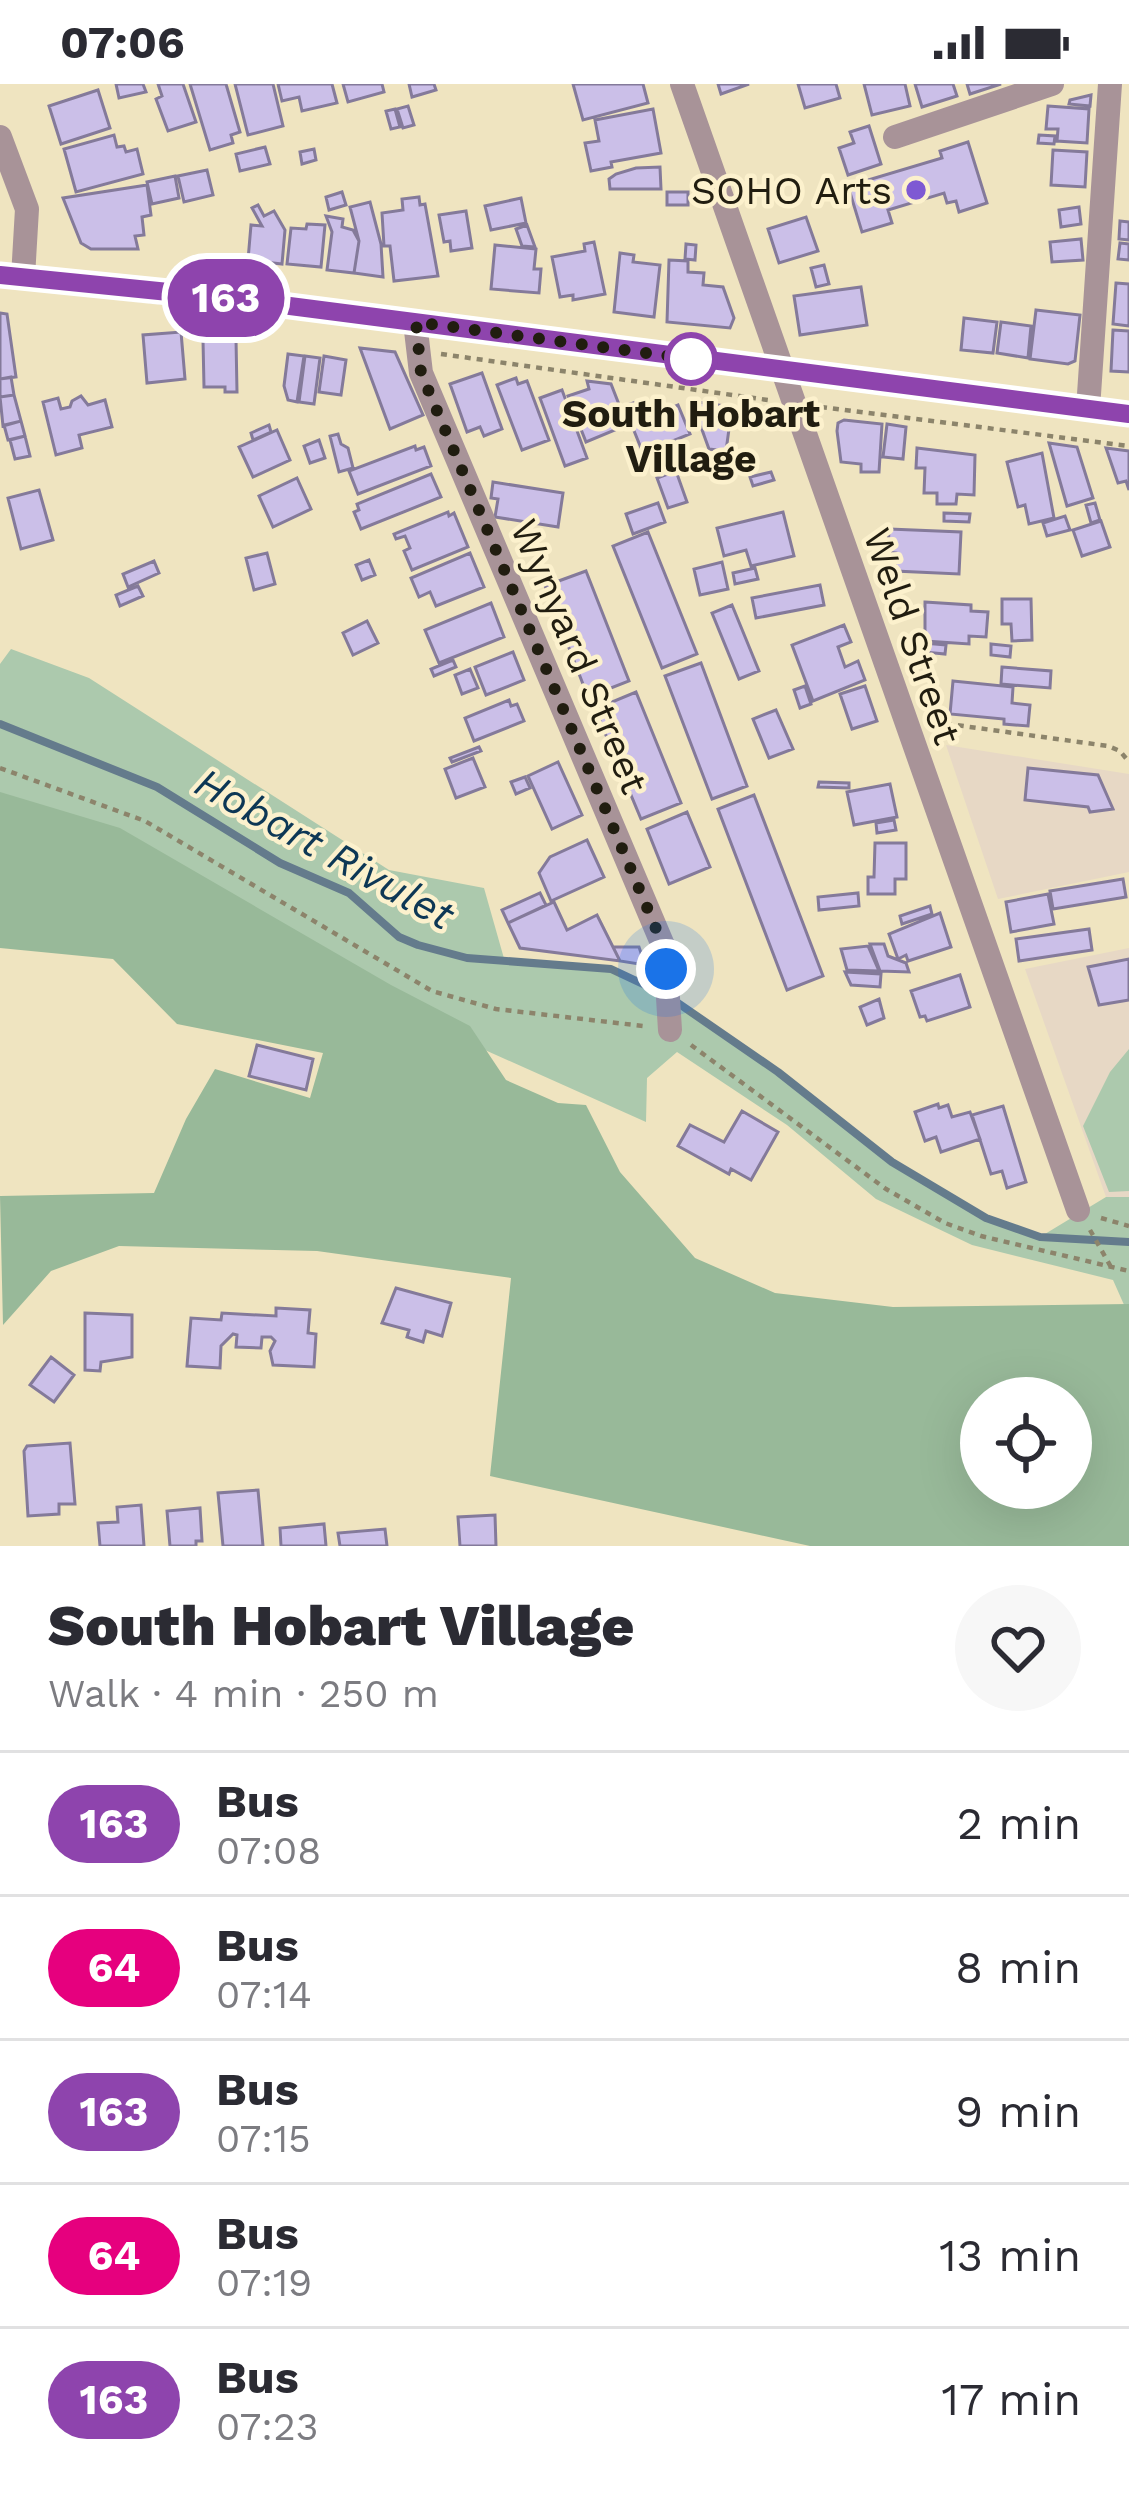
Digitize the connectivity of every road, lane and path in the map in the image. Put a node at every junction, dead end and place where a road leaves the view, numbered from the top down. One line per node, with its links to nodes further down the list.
1 (682, 84): 10 (street, Weld Street)
2 (1052, 84): 5 (street)
3 (1110, 84): 6 (street)
4 (0, 137): 7 (street)
5 (896, 137)
6 (1118, 140): 12 (street)
7 (11, 276): 8 (street)
8 (416, 322): 9 (street, Wynyard Street); 10 (street)
9 (417, 351): 11 (path); 18 (street, Wynyard Street)
10 (782, 370): 11 (street, Weld Street); 12 (street)
11 (794, 404): 14 (path); 19 (street, Weld Street)
12 (1088, 410): 13 (street)
13 (1129, 414)
14 (1129, 446)
15 (926, 721): 16 (path)
16 (1129, 762)
17 (0, 769): 18 (path)
18 (669, 1025): 20 (path)
19 (1078, 1210): 20 (path)
20 (1111, 1267): 21 (path)
21 (1129, 1271)

